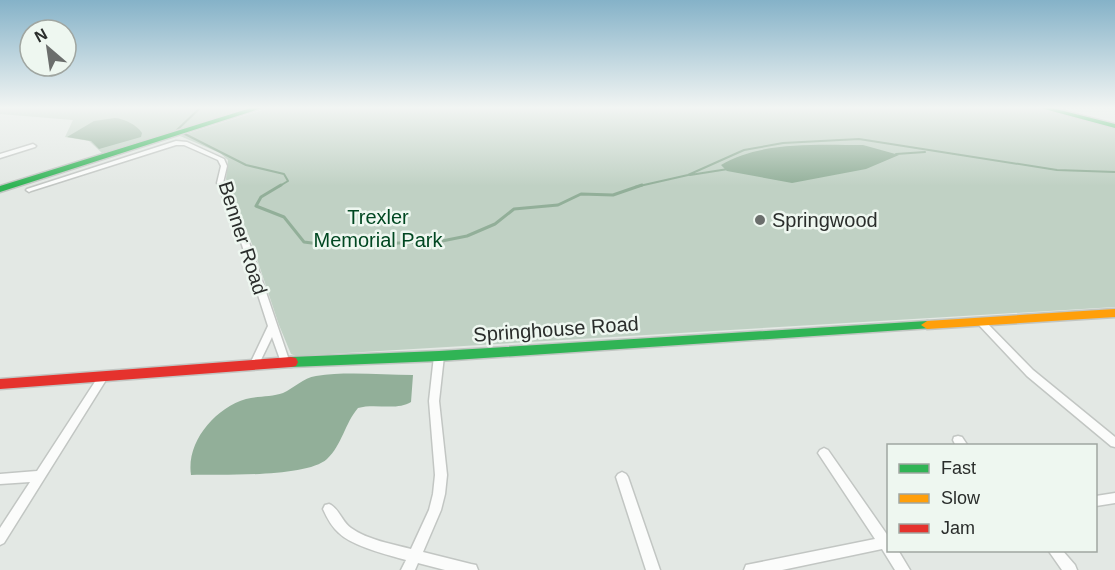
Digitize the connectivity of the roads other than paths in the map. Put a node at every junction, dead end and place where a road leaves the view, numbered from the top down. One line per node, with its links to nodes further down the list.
1 (173, 134): 4 (street)
2 (33, 146): 3 (street)
3 (0, 156)
4 (0, 189)
5 (29, 190): 8 (street, Benner Road)
6 (1115, 313): 7 (street, Springhouse Road)
7 (981, 322): 9 (street, Springhouse Road); 14 (street)
8 (272, 327): 10 (street, Benner Road); 11 (street)
9 (439, 356): 10 (street, Springhouse Road); 27 (street)
10 (285, 363): 11 (street, Springhouse Road)
11 (255, 364): 12 (street, Springhouse Road)
12 (104, 377): 13 (street, Springhouse Road); 16 (street)
13 (0, 384)
14 (1115, 443)
15 (824, 453): 23 (street)
16 (39, 476): 18 (street); 22 (street)
17 (622, 477): 30 (street)
18 (0, 479)
19 (1115, 498): 20 (street)
20 (1097, 501)
21 (329, 509): 27 (street)
22 (0, 539)
23 (887, 545)
24 (887, 546): 31 (street)
25 (892, 552): 32 (street)
26 (1056, 552): 33 (street)
27 (414, 556): 28 (street); 29 (street)
28 (408, 570)
29 (471, 570)
30 (653, 570)
31 (751, 570)
32 (903, 570)
33 (1070, 570)

